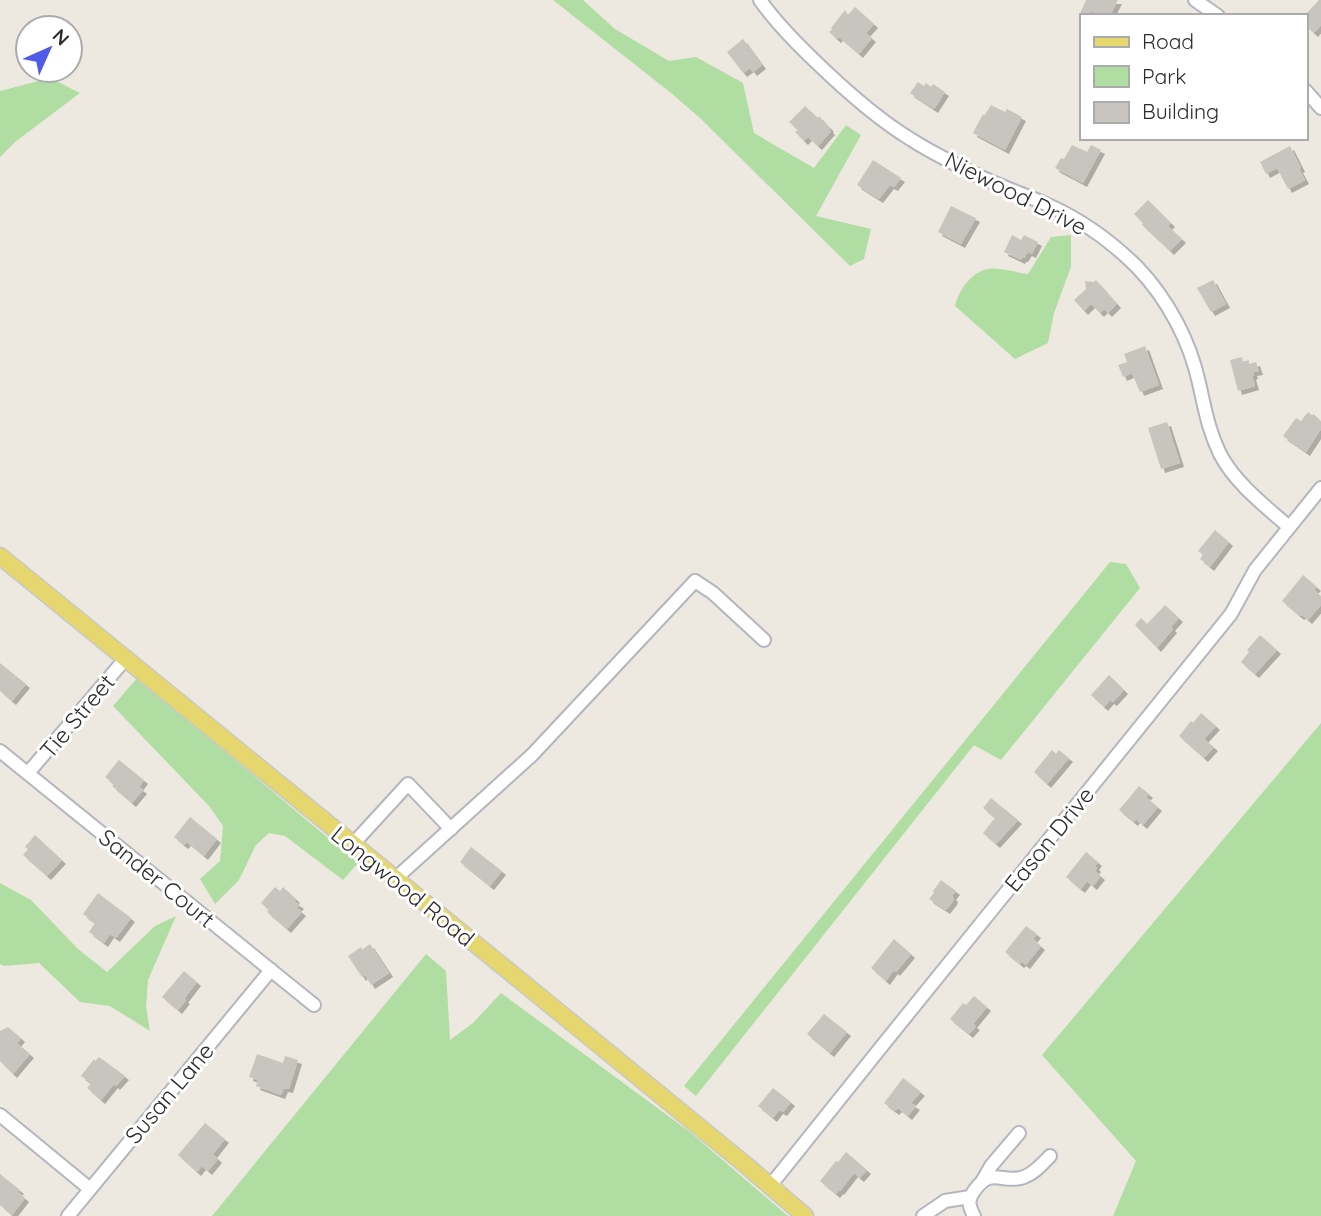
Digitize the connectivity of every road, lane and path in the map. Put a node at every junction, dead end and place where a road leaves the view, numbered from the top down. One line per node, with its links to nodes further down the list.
1 (760, 0): 7 (street, Niewood Drive)
2 (1195, 0): 3 (street)
3 (1215, 14)
4 (1313, 91): 5 (street)
5 (1321, 108)
6 (1321, 488): 7 (street, Eason Drive)
7 (1289, 527): 22 (street, Eason Drive)
8 (0, 556): 10 (main road, Longwood Road)
9 (764, 640): 13 (street)
10 (126, 659): 12 (street, Tie Street); 14 (main road, Longwood Road)
11 (0, 751): 12 (street, Sander Court)
12 (28, 773): 16 (street, Sander Court)
13 (451, 829): 14 (street); 15 (street)
14 (353, 844): 15 (main road, Longwood Road)
15 (395, 879): 22 (main road, Longwood Road)
16 (271, 970): 17 (street, Sander Court); 23 (street, Susan Lane)
17 (314, 1005)
18 (0, 1115): 23 (street)
19 (1019, 1133): 21 (street)
20 (1050, 1156): 21 (street)
21 (983, 1180): 24 (street)
22 (770, 1186): 26 (main road, Longwood Road)
23 (90, 1189): 25 (street, Susan Lane)
24 (970, 1197): 27 (street); 28 (street)
25 (68, 1216)
26 (805, 1216)
27 (923, 1216)
28 (974, 1216)

